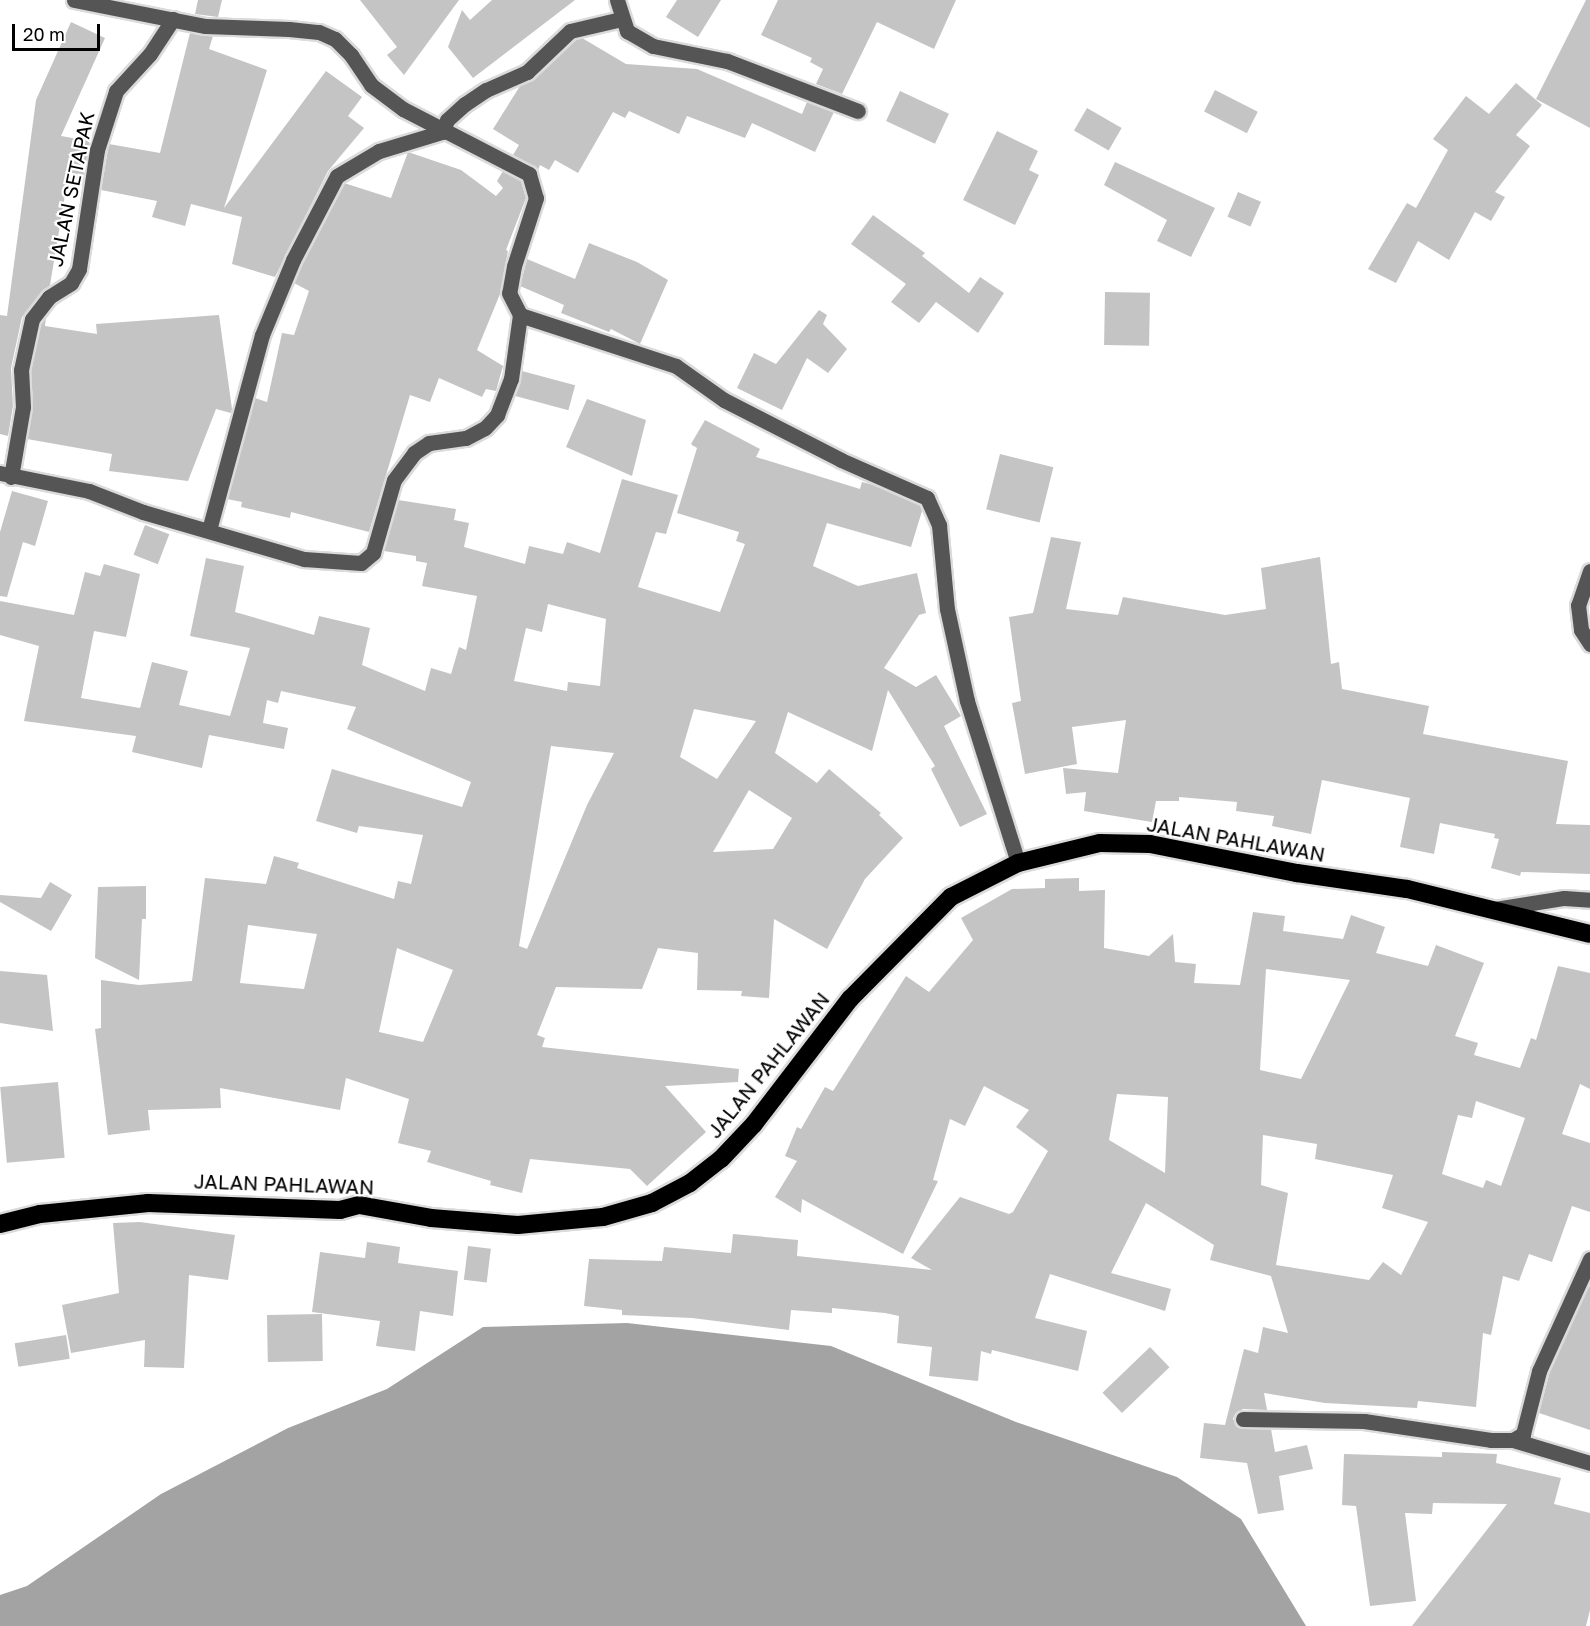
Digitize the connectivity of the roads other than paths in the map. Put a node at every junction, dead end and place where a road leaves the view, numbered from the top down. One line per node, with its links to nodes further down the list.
1 (74, 0): 3 (street)
2 (617, 0): 4 (street)
3 (173, 19): 6 (street); 8 (street, JALAN SETAPAK)
4 (621, 19): 5 (street); 6 (street)
5 (858, 111)
6 (442, 132): 7 (street); 9 (street)
7 (520, 315): 9 (street, JALAN SETAPAK); 12 (street)
8 (5, 475): 9 (street, JALAN SETAPAK)
9 (209, 530)
10 (1590, 571): 11 (street)
11 (1590, 644)
12 (1018, 863): 14 (highway, JALAN PAHLAWAN); 16 (highway, JALAN PAHLAWAN)
13 (1590, 900): 14 (street)
14 (1495, 909): 15 (highway, JALAN PAHLAWAN)
15 (1590, 934)
16 (0, 1224)
17 (1590, 1259): 19 (street)
18 (1244, 1419): 19 (street)
19 (1513, 1440): 20 (street)
20 (1590, 1463)

